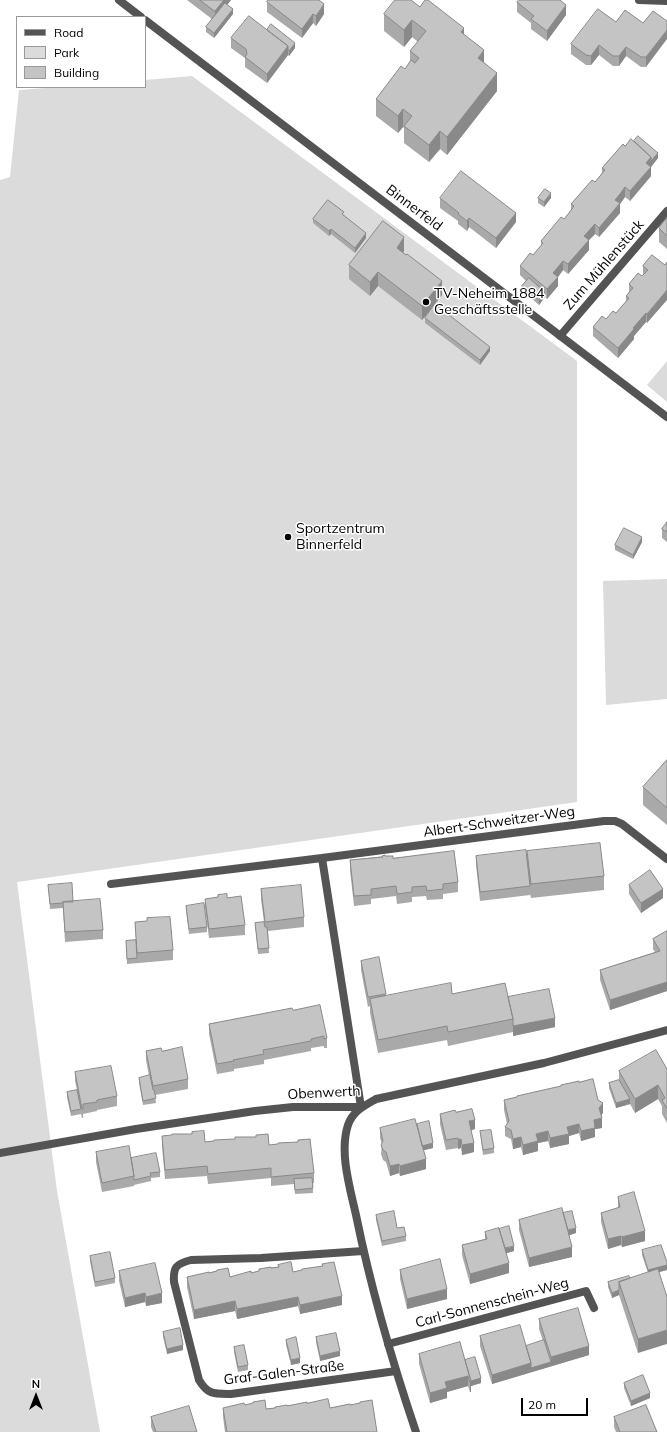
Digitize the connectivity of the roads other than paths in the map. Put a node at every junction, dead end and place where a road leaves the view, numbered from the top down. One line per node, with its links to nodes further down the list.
1 (119, 0): 4 (street)
2 (639, 0): 3 (street)
3 (667, 1)
4 (140, 16)
5 (146, 21): 7 (street, Binnerfeld)
6 (667, 211): 7 (street, Zum Mühlenstück)
7 (560, 336): 8 (street, Binnerfeld)
8 (667, 418)
9 (322, 858): 10 (street, Albert-Schweitzer-Weg); 11 (street, Albert-Schweitzer-Weg); 13 (street)
10 (667, 859)
11 (112, 884)
12 (667, 1030): 13 (street, Obenwerth)
13 (361, 1107): 14 (street, Obenwerth); 15 (street)
14 (0, 1153)
15 (363, 1251): 17 (street); 18 (street, Graf-Galen-Straße)
16 (594, 1308): 17 (street, Carl-Sonnenschein-Weg)
17 (388, 1344): 18 (street)
18 (396, 1371): 19 (street)
19 (416, 1432)

